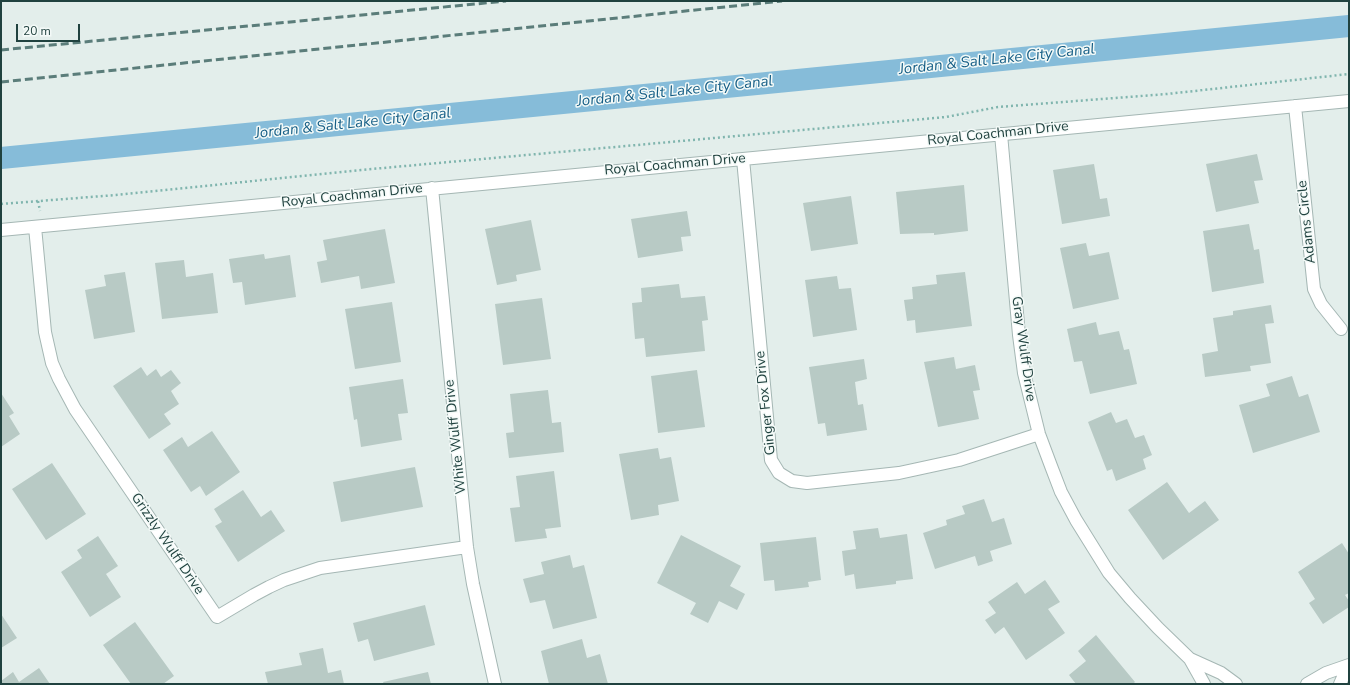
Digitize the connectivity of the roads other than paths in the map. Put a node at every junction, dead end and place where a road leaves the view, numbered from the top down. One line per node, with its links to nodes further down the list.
1 (1349, 101): 2 (street, Royal Coachman Drive)
2 (1295, 106): 3 (street, Royal Coachman Drive); 8 (street, Adams Circle)
3 (1000, 134): 4 (street, Royal Coachman Drive); 9 (street, Gray Wulff Drive)
4 (743, 159): 5 (street, Royal Coachman Drive); 9 (street, Ginger Fox Drive)
5 (432, 188): 6 (street, Royal Coachman Drive); 10 (street, White Wulff Drive)
6 (35, 227): 7 (street, Royal Coachman Drive); 10 (street, Grizzly Wulff Drive)
7 (1, 230)
8 (1341, 329)
9 (1039, 434): 11 (street, Gray Wulff Drive)
10 (467, 547): 13 (street, White Wulff Drive)
11 (1190, 659): 14 (street, Gray Wulff Drive); 15 (street, Gray Wulff Drive)
12 (1349, 665): 16 (street); 17 (street)
13 (494, 684)
14 (1204, 684)
15 (1236, 684)
16 (1307, 684)
17 (1340, 684)

